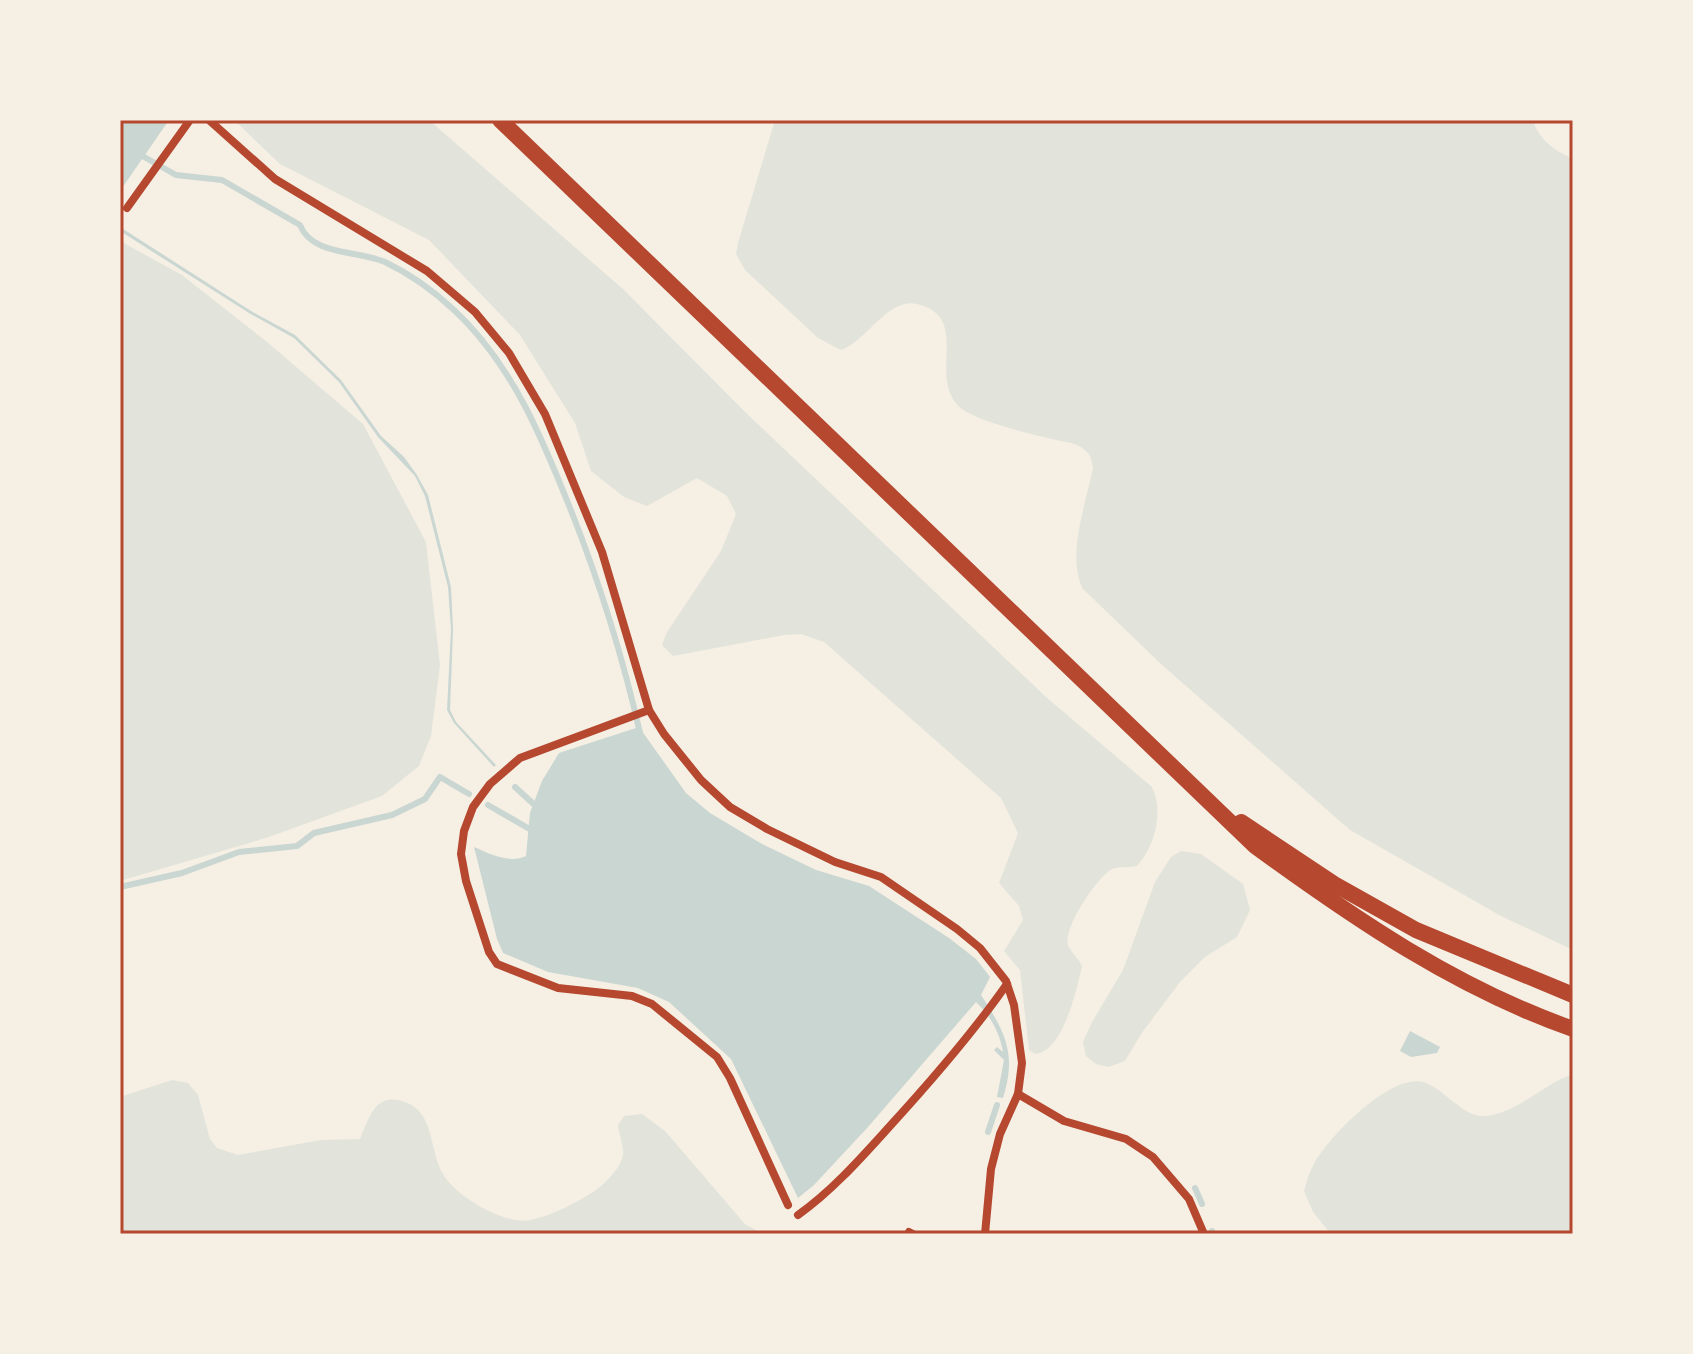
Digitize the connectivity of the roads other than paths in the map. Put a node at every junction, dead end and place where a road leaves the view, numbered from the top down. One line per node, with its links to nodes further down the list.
1 (190, 120): 4 (street)
2 (209, 120): 5 (street)
3 (500, 120): 6 (highway)
4 (127, 208)
5 (649, 710): 7 (street); 11 (street)
6 (1219, 809): 8 (highway); 9 (highway)
7 (1007, 984): 10 (street); 12 (street)
8 (1573, 995)
9 (1573, 1029)
10 (1018, 1094): 13 (street); 14 (street)
11 (788, 1205)
12 (798, 1215)
13 (985, 1234)
14 (1204, 1234)

